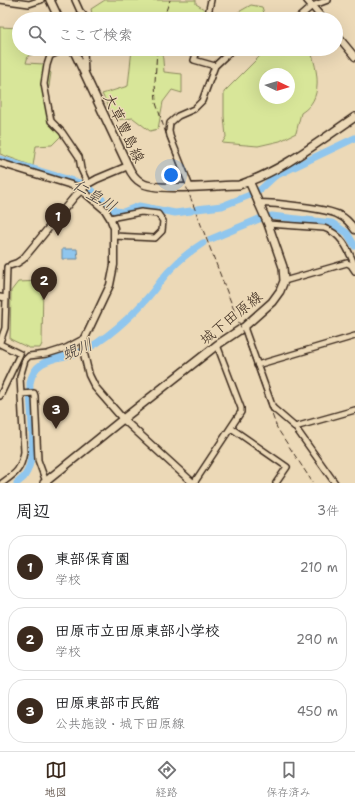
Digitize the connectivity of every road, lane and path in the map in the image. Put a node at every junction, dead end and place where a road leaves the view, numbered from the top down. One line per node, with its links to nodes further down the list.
1 (0, 0): 2 (street)
2 (42, 0)
3 (50, 0): 9 (main road)
4 (75, 0): 10 (street)
5 (211, 0): 11 (street)
6 (308, 0): 8 (street)
7 (328, 0): 8 (street)
8 (312, 6): 12 (street); 13 (street)
9 (56, 12)
10 (81, 12)
11 (208, 12)
12 (305, 12)
13 (317, 12)
14 (343, 42): 20 (street)
15 (50, 56): 26 (street)
16 (76, 56): 22 (main road, 大草豊島線)
17 (84, 56): 22 (street)
18 (195, 56): 21 (street)
19 (226, 56): 21 (street)
20 (355, 57)
21 (215, 66): 28 (street)
22 (85, 78): 25 (main road, 大草豊島線)
23 (355, 117): 27 (main road)
24 (0, 163): 29 (street)
25 (128, 166): 26 (street); 28 (main road, 大草豊島線)
26 (88, 184): 29 (street)
27 (250, 184): 28 (main road, 大草豊島線); 30 (main road)
28 (190, 187)
29 (82, 190): 31 (street); 35 (street)
30 (257, 200): 32 (main road); 33 (street)
31 (110, 218): 34 (street); 34 (street)
32 (268, 224): 36 (street); 39 (main road)
33 (355, 230)
34 (114, 236): 44 (street)
35 (9, 266): 37 (street); 41 (street)
36 (355, 266)
37 (0, 270)
38 (355, 271): 39 (street)
39 (284, 281): 42 (main road, 城下田原線)
40 (0, 297): 41 (street)
41 (6, 298): 45 (street)
42 (244, 327): 46 (main road, 城下田原線); 48 (street)
43 (355, 336): 48 (street)
44 (85, 338): 49 (street); 53 (street)
45 (0, 343): 47 (street)
46 (218, 345): 53 (main road, 城下田原線); 55 (street)
47 (20, 354): 49 (street); 51 (street)
48 (257, 364): 54 (street)
49 (20, 377): 50 (street)
50 (24, 393): 56 (street); 57 (street)
51 (0, 396)
52 (355, 410): 54 (street)
53 (123, 419): 56 (main road, 城下田原線); 58 (street)
54 (295, 427): 60 (street)
55 (230, 428): 58 (street); 59 (street)
56 (45, 482)
57 (2, 483)
58 (194, 483)
59 (276, 483)
60 (335, 483)

